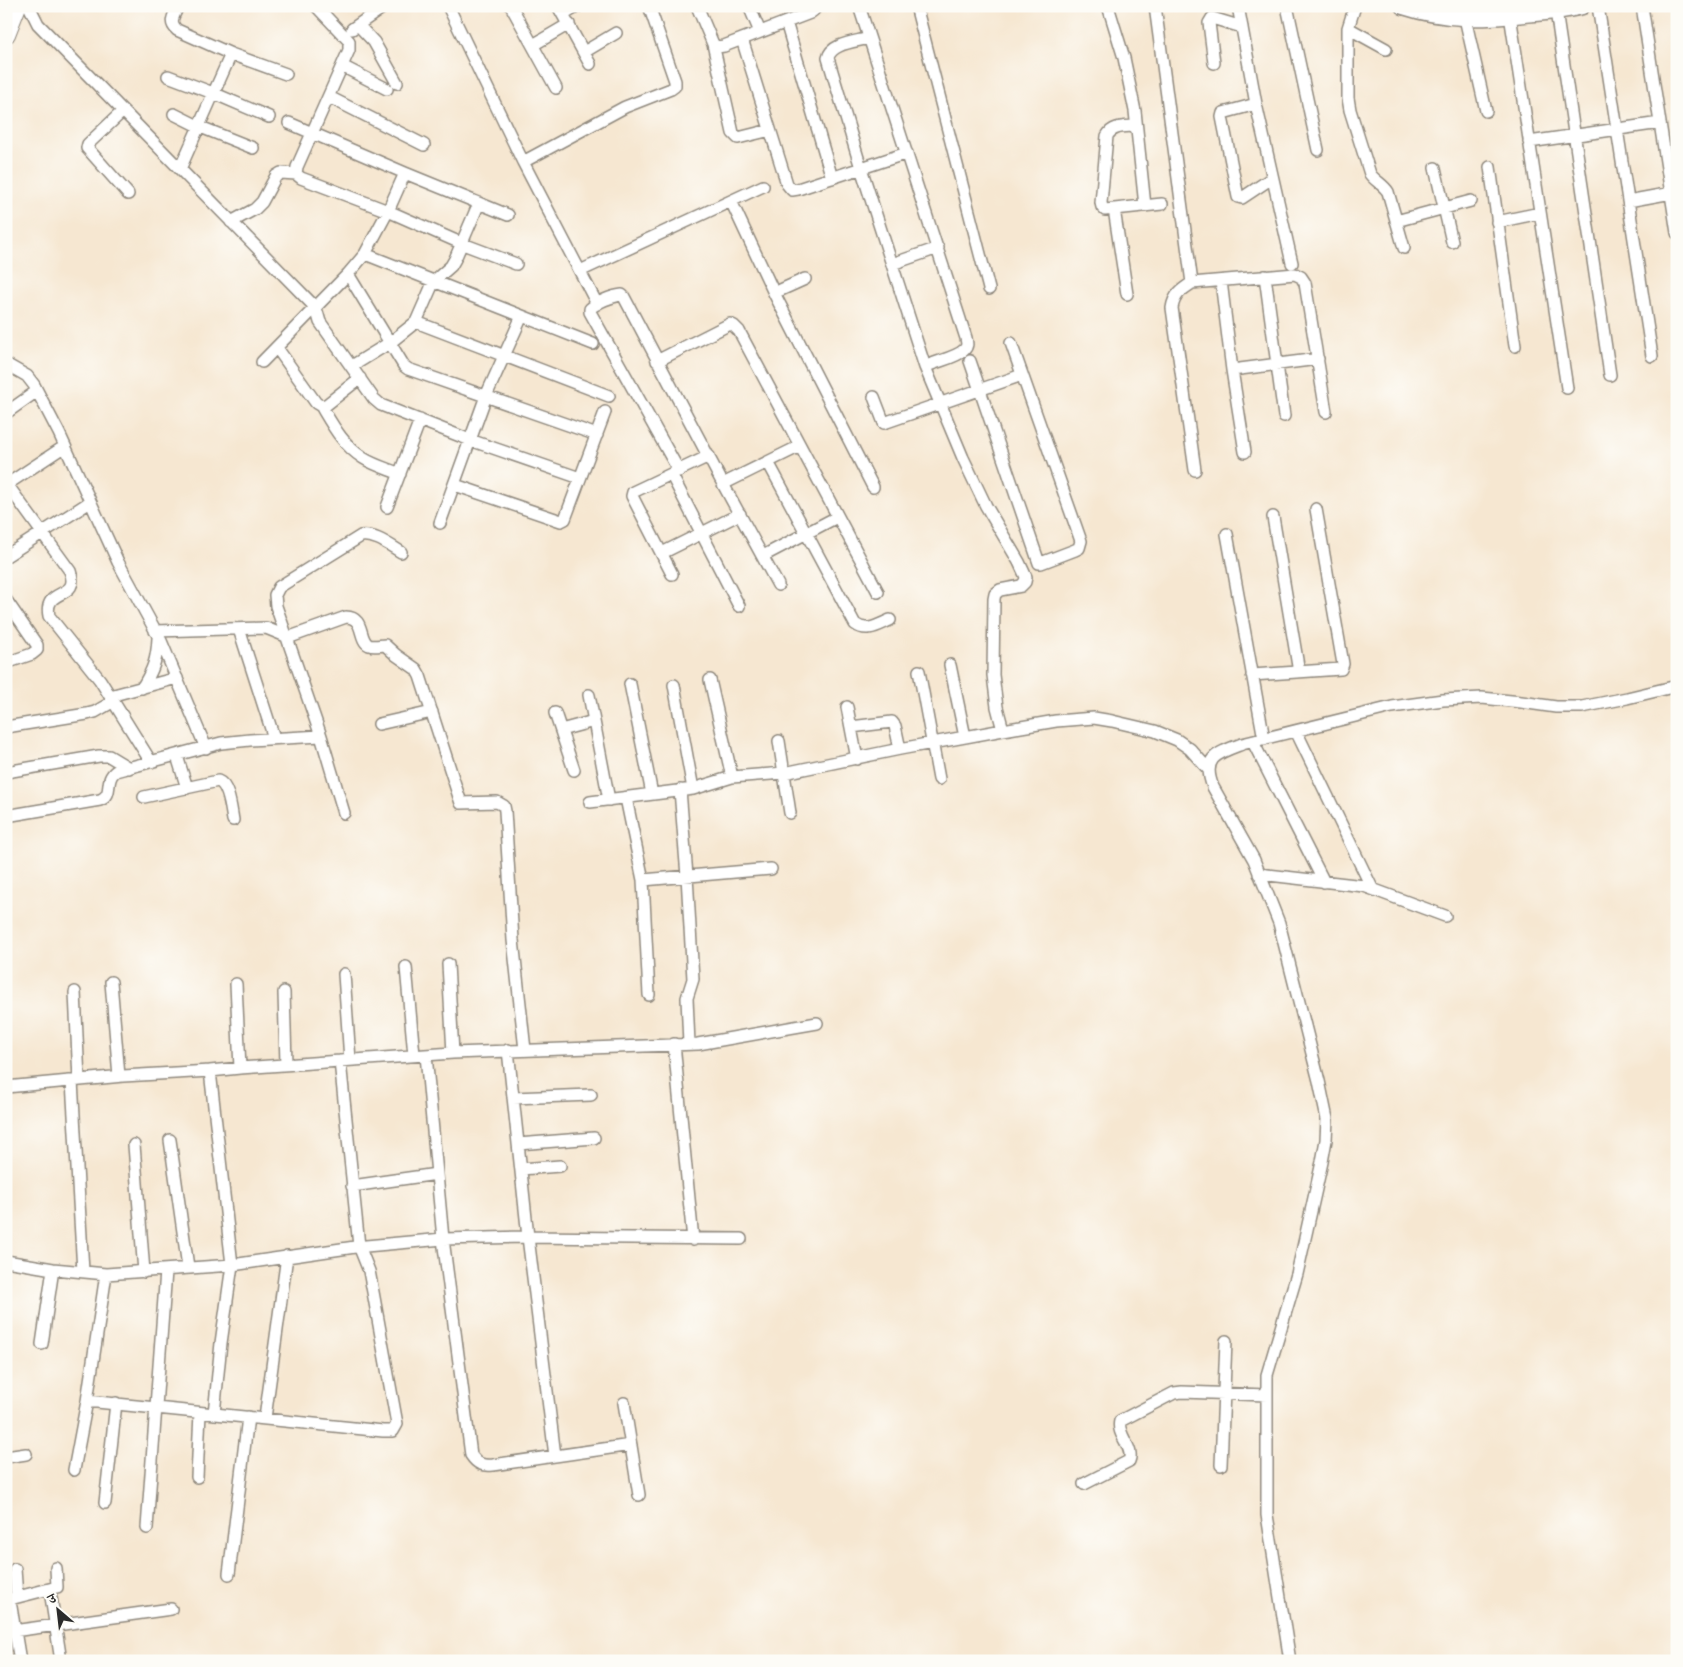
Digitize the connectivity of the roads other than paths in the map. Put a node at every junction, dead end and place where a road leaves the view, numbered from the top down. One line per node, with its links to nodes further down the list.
1 (17, 6): 34 (main road)
2 (29, 6): 51 (street)
3 (178, 6): 41 (street)
4 (385, 6): 44 (street)
5 (448, 6): 68 (street)
6 (511, 6): 38 (street)
7 (578, 6): 26 (street)
8 (648, 6): 68 (street)
9 (697, 6): 37 (street)
10 (749, 6): 32 (street)
11 (814, 6): 29 (street)
12 (859, 6): 35 (street)
13 (916, 6): 110 (street)
14 (1108, 6): 58 (street)
15 (1155, 6): 109 (street)
16 (1238, 6): 30 (street)
17 (1286, 6): 66 (street)
18 (1355, 6): 31 (street)
19 (1403, 6): 28 (main road)
20 (1582, 6): 25 (main road)
21 (1598, 6): 59 (street)
22 (1642, 6): 56 (street)
23 (322, 7): 44 (street)
24 (1532, 10): 25 (main road); 27 (main road)
25 (1556, 11): 62 (street)
26 (563, 15): 38 (street); 40 (street)
27 (1510, 15): 28 (main road); 63 (street)
28 (1465, 18): 52 (street)
29 (786, 22): 32 (street); 75 (street)
30 (1242, 27): 42 (street); 50 (street)
31 (1348, 28): 39 (street); 91 (street)
32 (760, 32): 36 (street)
33 (616, 33): 40 (street)
34 (6, 34)
35 (869, 38): 67 (street); 70 (street)
36 (742, 39): 37 (street); 60 (street)
37 (713, 44): 60 (street)
38 (532, 45): 47 (street)
39 (1386, 49)
40 (584, 52): 43 (street)
41 (231, 54): 45 (street); 48 (street)
42 (1214, 63)
43 (590, 64)
44 (342, 66): 49 (street)
45 (286, 74)
46 (168, 76): 48 (street)
47 (556, 88)
48 (213, 93): 54 (street); 57 (street)
49 (329, 97): 61 (street); 64 (street)
50 (1256, 104): 76 (street); 76 (street)
51 (124, 111): 72 (street); 79 (street)
52 (1486, 111)
53 (174, 114): 57 (street)
54 (269, 117)
55 (289, 123): 61 (street)
56 (1660, 123): 59 (street); 78 (street)
57 (198, 126): 65 (street); 72 (street)
58 (1136, 126): 85 (street); 87 (street)
59 (1617, 129): 62 (street); 82 (street)
60 (770, 130): 75 (street)
61 (312, 134): 73 (street); 74 (street)
62 (1574, 135): 63 (street); 134 (street)
63 (1530, 142): 89 (street)
64 (424, 145)
65 (253, 148)
66 (1318, 150)
67 (907, 153): 70 (street); 97 (street)
68 (523, 162): 103 (street)
69 (1490, 167): 93 (street)
70 (860, 168): 75 (street); 102 (street)
71 (1435, 168): 86 (street)
72 (180, 169): 92 (street)
73 (405, 173): 83 (street); 88 (street)
74 (296, 174): 88 (street); 92 (street)
75 (832, 178)
76 (1272, 178): 100 (street)
77 (763, 186): 80 (street)
78 (1674, 193): 82 (street); 94 (street)
79 (128, 194)
80 (731, 201): 103 (street); 111 (street)
81 (1471, 201): 86 (street)
82 (1628, 201): 123 (street)
83 (479, 203): 90 (street); 96 (street)
84 (1162, 204): 85 (street)
85 (1145, 206): 87 (street)
86 (1444, 208): 91 (street); 95 (street)
87 (1114, 209): 112 (street)
88 (388, 211): 96 (street); 99 (street)
89 (1540, 213): 93 (street); 136 (street)
90 (508, 215)
91 (1396, 221): 98 (street)
92 (231, 222): 114 (street)
93 (1497, 222): 120 (street)
94 (1677, 233)
95 (1452, 242)
96 (463, 244): 101 (street); 107 (street)
97 (938, 248): 102 (street); 131 (street)
98 (1404, 248)
99 (365, 254): 104 (street); 107 (street)
100 (1292, 263)
101 (516, 264)
102 (892, 264): 131 (street)
103 (580, 271): 113 (street)
104 (348, 274): 114 (street); 117 (street)
105 (1265, 276): 108 (street); 124 (street); 129 (street)
106 (804, 279): 111 (street)
107 (434, 281): 115 (street); 116 (street)
108 (1221, 281): 109 (street); 132 (street)
109 (1192, 283): 156 (street)
110 (990, 289)
111 (774, 293): 163 (street)
112 (1127, 294)
113 (597, 304): 125 (street); 157 (street)
114 (316, 308): 121 (street); 130 (street)
115 (522, 316): 119 (street); 122 (street)
116 (416, 322): 117 (street); 122 (street)
117 (391, 342): 130 (street); 139 (street)
118 (1011, 343): 133 (street)
119 (593, 344)
120 (1515, 346)
121 (277, 348): 127 (street); 143 (street)
122 (504, 356): 139 (street); 140 (street)
123 (1652, 356)
124 (1318, 359): 129 (street); 145 (street)
125 (657, 360): 152 (street); 154 (street)
126 (970, 361): 137 (street)
127 (262, 362)
128 (6, 364): 138 (street)
129 (1276, 364): 132 (street); 147 (street)
130 (352, 366): 135 (street)
131 (925, 367): 142 (street)
132 (1232, 370): 153 (street)
133 (1022, 375): 137 (street); 137 (street)
134 (1610, 375)
135 (360, 378): 143 (street); 148 (street)
136 (1567, 388)
137 (979, 389): 142 (street)
138 (37, 391): 146 (street); 151 (street)
139 (486, 396): 149 (street); 150 (street)
140 (609, 396)
141 (874, 397): 142 (street)
142 (940, 403): 209 (street)
143 (321, 406): 158 (street)
144 (606, 412): 149 (street)
145 (1326, 412)
146 (6, 413)
147 (1284, 416)
148 (420, 420): 150 (street); 158 (street)
149 (597, 435): 159 (street)
150 (470, 440): 159 (street); 162 (street)
151 (65, 446): 160 (street); 164 (street)
152 (800, 446): 155 (street); 168 (street)
153 (1245, 452)
154 (709, 456): 157 (street); 161 (street)
155 (768, 462): 161 (street); 173 (street)
156 (1195, 470)
157 (675, 473): 172 (street); 176 (street)
158 (400, 474): 165 (street)
159 (580, 478): 162 (street)
160 (7, 484): 171 (street)
161 (723, 484): 167 (street)
162 (455, 485): 170 (street)
163 (873, 487)
164 (90, 502): 171 (street); 186 (street)
165 (387, 507)
166 (1316, 509): 191 (street)
167 (740, 514): 172 (street); 178 (street)
168 (837, 517): 173 (street); 181 (street)
169 (1272, 518): 191 (street)
170 (440, 523)
171 (42, 533): 177 (street); 200 (street)
172 (701, 534): 176 (street); 183 (street)
173 (806, 534): 178 (street); 184 (street)
174 (1227, 534): 192 (street)
175 (401, 552): 187 (street)
176 (662, 553): 179 (street)
177 (6, 556)
178 (763, 556): 180 (street)
179 (672, 574)
180 (778, 585)
181 (878, 592)
182 (6, 600): 188 (street)
183 (739, 606)
184 (890, 620)
185 (239, 629): 186 (street); 187 (street); 213 (street)
186 (157, 634): 193 (street); 198 (street)
187 (288, 637): 202 (street); 211 (street)
188 (6, 663)
189 (950, 666): 212 (street)
190 (919, 670): 216 (street)
191 (1299, 672): 192 (street)
192 (1252, 674): 214 (street)
193 (177, 678): 198 (street); 217 (street)
194 (710, 680): 227 (street)
195 (630, 684): 232 (street)
196 (674, 685): 230 (street)
197 (1677, 686): 210 (street)
198 (142, 688): 200 (street)
199 (589, 695): 204 (street)
200 (112, 699): 206 (street); 221 (street)
201 (847, 707): 207 (street)
202 (432, 712): 205 (street); 260 (street)
203 (555, 713): 208 (street)
204 (594, 721): 208 (street); 235 (street)
205 (379, 724)
206 (6, 727)
207 (851, 727): 218 (street); 220 (street)
208 (562, 730): 224 (street)
209 (1003, 730): 212 (street); 223 (street)
210 (1296, 731): 214 (street); 246 (street)
211 (321, 736): 213 (street); 238 (street)
212 (965, 737): 216 (street)
213 (274, 738): 217 (street)
214 (1258, 740): 223 (street); 245 (street)
215 (779, 741): 226 (street)
216 (932, 743): 218 (street); 228 (street)
217 (206, 748): 219 (street)
218 (900, 749): 220 (street)
219 (177, 756): 221 (street); 229 (street)
220 (857, 759): 226 (street)
221 (151, 762): 222 (street)
222 (129, 768): 225 (street); 239 (street)
223 (1208, 769): 242 (street)
224 (574, 770)
225 (6, 772)
226 (784, 773): 227 (street); 237 (street)
227 (732, 777): 230 (street)
228 (939, 779)
229 (187, 788): 233 (street); 240 (street)
230 (693, 789): 231 (street)
231 (680, 790): 232 (street); 243 (street)
232 (652, 794): 234 (street)
233 (144, 797)
234 (626, 798): 235 (street); 244 (street)
235 (610, 800): 236 (street)
236 (590, 802)
237 (790, 813)
238 (344, 814)
239 (6, 816)
240 (233, 820)
241 (771, 869): 243 (street)
242 (1260, 874): 245 (street); 299 (street)
243 (687, 876): 244 (street); 258 (street)
244 (643, 880): 255 (street)
245 (1324, 882): 246 (street)
246 (1372, 888): 247 (street)
247 (1446, 916)
248 (448, 964): 261 (street)
249 (406, 967): 262 (street)
250 (344, 974): 264 (street)
251 (111, 982): 268 (street)
252 (236, 984): 266 (street)
253 (74, 992): 269 (street)
254 (284, 992): 265 (street)
255 (649, 995)
256 (818, 1023): 258 (street)
257 (674, 1044): 258 (street); 260 (street); 285 (street)
258 (689, 1044)
259 (508, 1050): 260 (street); 261 (street); 272 (street)
260 (525, 1050)
261 (453, 1053): 263 (street)
262 (414, 1055): 263 (street); 264 (street)
263 (426, 1055): 280 (street)
264 (345, 1060): 265 (street); 281 (street)
265 (286, 1064): 266 (street)
266 (240, 1068): 267 (street)
267 (210, 1071): 268 (street); 289 (street)
268 (119, 1076): 269 (street)
269 (76, 1080): 270 (street); 292 (street)
270 (6, 1087): 273 (street)
271 (591, 1095): 272 (street)
272 (513, 1098): 276 (street)
273 (6, 1099)
274 (594, 1138): 276 (street)
275 (170, 1140): 290 (street)
276 (518, 1144): 279 (street)
277 (134, 1145): 294 (street)
278 (560, 1166): 279 (street)
279 (521, 1169): 282 (street)
280 (437, 1174): 281 (street); 283 (street)
281 (352, 1186): 286 (street)
282 (528, 1237): 283 (street); 285 (street); 311 (street)
283 (443, 1239): 286 (street); 311 (street)
284 (741, 1239): 285 (street)
285 (693, 1240)
286 (359, 1246): 287 (street); 307 (street)
287 (287, 1256): 289 (street); 307 (street)
288 (6, 1261): 291 (street)
289 (232, 1265): 290 (street); 305 (street)
290 (188, 1267): 293 (street)
291 (53, 1269): 292 (street); 297 (street)
292 (83, 1271): 295 (street)
293 (166, 1271): 294 (street); 303 (street)
294 (144, 1272): 295 (street)
295 (106, 1274): 300 (street)
296 (1226, 1341): 298 (street)
297 (42, 1344)
298 (1223, 1394): 299 (street); 312 (street); 315 (street)
299 (1267, 1396): 329 (street)
300 (87, 1400): 301 (street); 313 (street)
301 (116, 1403): 303 (street); 317 (street)
302 (624, 1403): 308 (street)
303 (156, 1409): 304 (street); 318 (street)
304 (200, 1413): 305 (street); 314 (street)
305 (214, 1414): 306 (street)
306 (248, 1417): 307 (street); 321 (street)
307 (265, 1418)
308 (631, 1445): 311 (street); 316 (street)
309 (26, 1454): 310 (street)
310 (6, 1456)
311 (555, 1456)
312 (1221, 1465)
313 (74, 1470)
314 (197, 1477)
315 (1084, 1484)
316 (639, 1495)
317 (106, 1503)
318 (147, 1528)
319 (15, 1568): 323 (street)
320 (56, 1568): 323 (street)
321 (228, 1574)
322 (51, 1597): 325 (street)
323 (11, 1601): 326 (street)
324 (170, 1610): 325 (street)
325 (56, 1625): 326 (street); 328 (street)
326 (11, 1632): 327 (street)
327 (20, 1661)
328 (61, 1661)
329 (1290, 1661)

